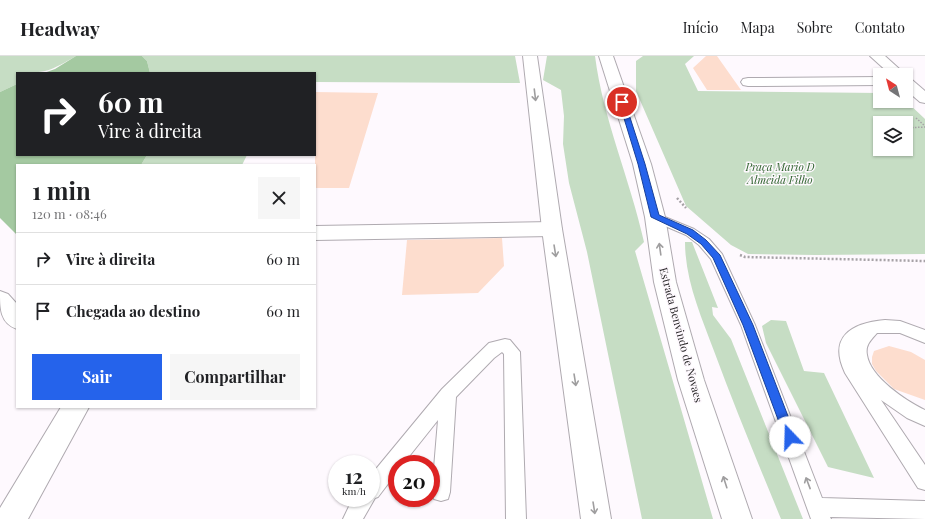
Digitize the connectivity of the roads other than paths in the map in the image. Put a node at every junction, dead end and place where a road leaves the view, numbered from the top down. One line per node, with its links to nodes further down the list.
1 (530, 56): 10 (street, one-way to 10)
2 (608, 56): 9 (street, Estrada Benvindo de Novaes)
3 (878, 56): 4 (street)
4 (891, 68)
5 (873, 81): 6 (street)
6 (748, 82)
7 (913, 88): 8 (street)
8 (925, 98)
9 (655, 217): 25 (lane, one-way to 9); 30 (street, Estrada Benvindo de Novaes, one-way to 9)
10 (552, 229): 11 (street); 29 (street, one-way to 29)
11 (316, 233)
12 (0, 300): 13 (street)
13 (16, 319)
14 (870, 329): 15 (lane); 16 (lane); 19 (lane); 21 (lane)
15 (925, 330)
16 (925, 337)
17 (448, 394): 20 (lane); 22 (lane); 28 (lane)
18 (75, 408): 26 (street)
19 (925, 418)
20 (380, 479)
21 (925, 481)
22 (441, 492)
23 (358, 507): 27 (lane)
24 (925, 511): 25 (lane)
25 (819, 513)
26 (11, 519)
27 (353, 519)
28 (516, 519)
29 (596, 519)
30 (737, 519)

